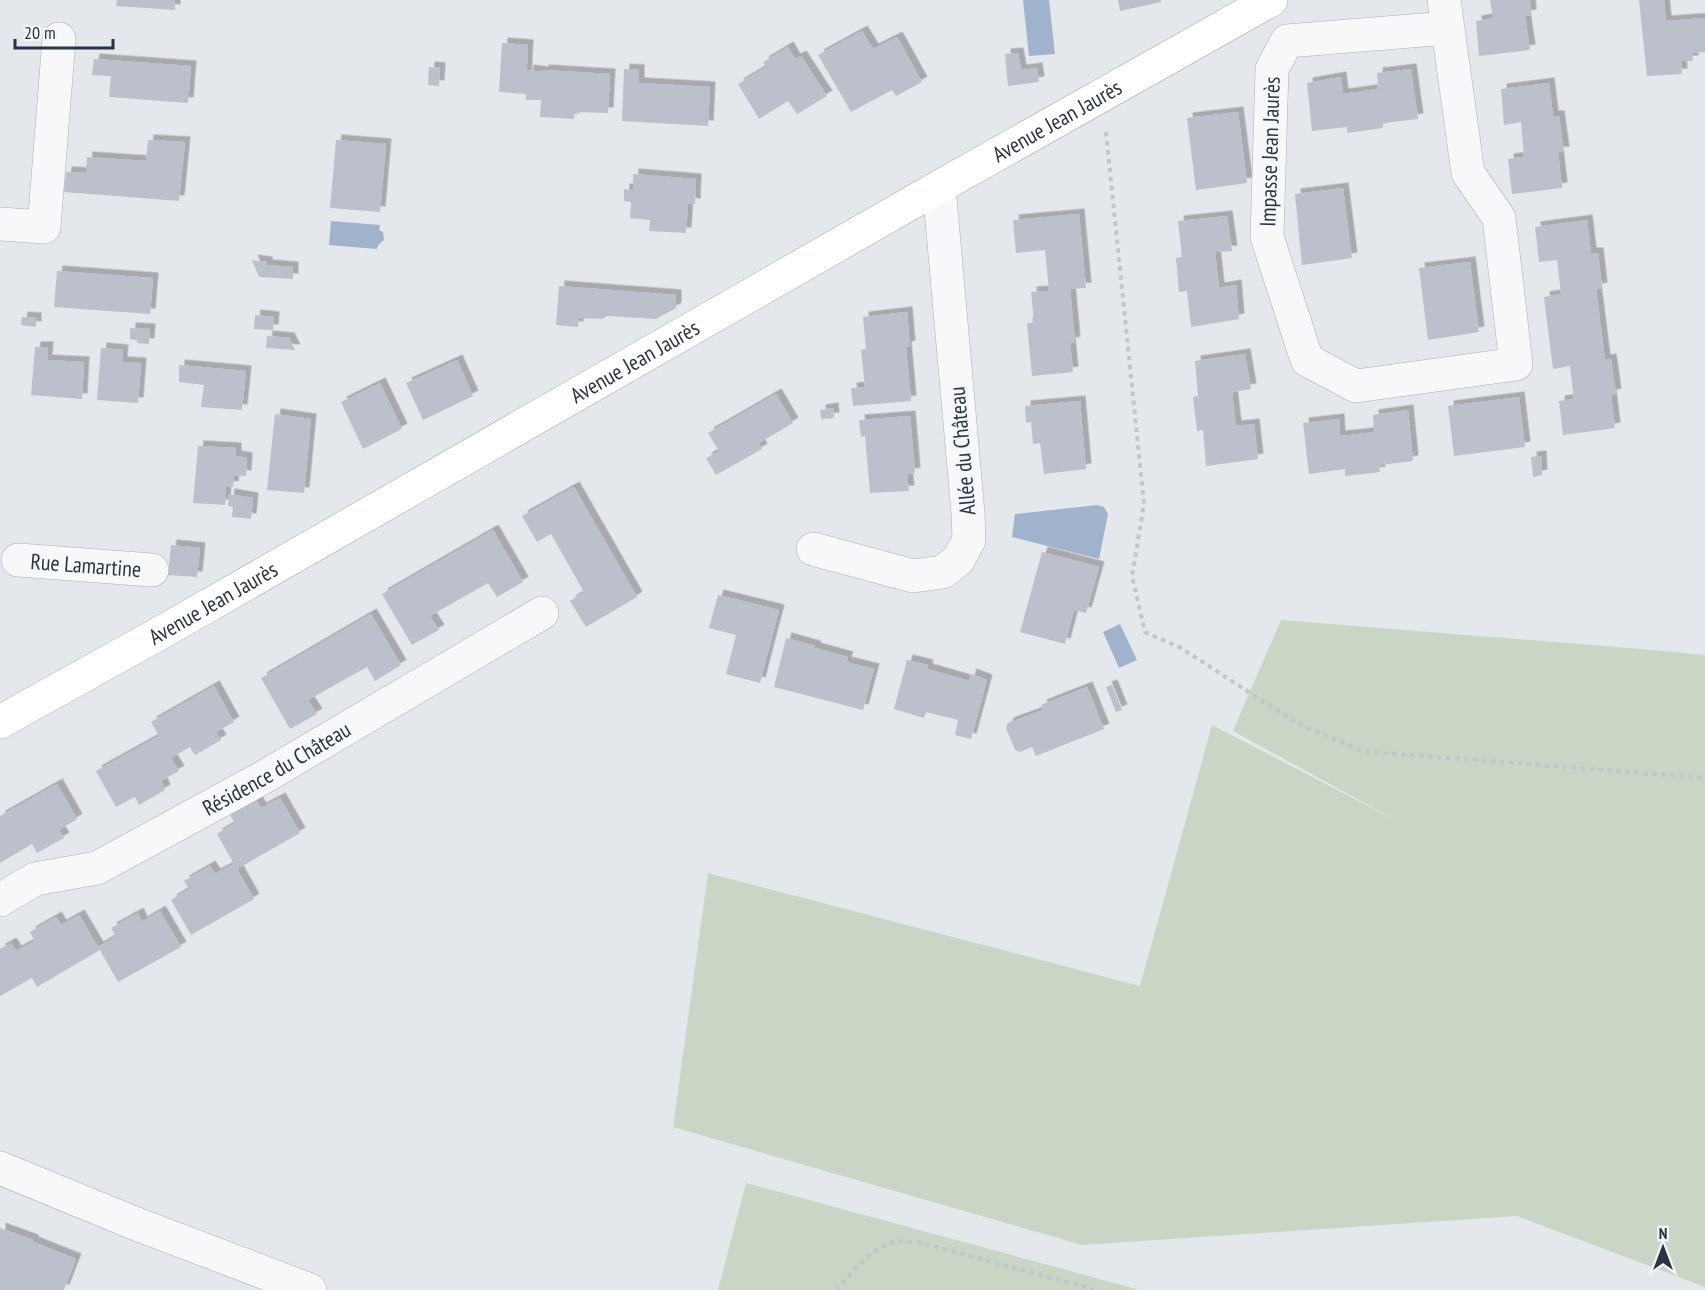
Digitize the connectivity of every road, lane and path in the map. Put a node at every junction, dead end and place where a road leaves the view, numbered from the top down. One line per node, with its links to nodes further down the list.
1 (1271, 0): 4 (main road, Avenue Jean Jaurès)
2 (1446, 14): 2 (street, Impasse Jean Jaurès)
3 (59, 39): 6 (street)
4 (1102, 95): 5 (main road, Avenue Jean Jaurès); 12 (path)
5 (939, 187): 7 (street, Allée du Château); 11 (main road, Avenue Jean Jaurès)
6 (0, 224)
7 (813, 549)
8 (18, 560): 9 (street, Rue Lamartine)
9 (152, 570)
10 (542, 613): 13 (street, Résidence du Château)
11 (0, 722)
12 (1705, 778)
13 (0, 900)
14 (0, 1168): 15 (street)
15 (310, 1290)
16 (836, 1290): 17 (path)
17 (1095, 1290)

